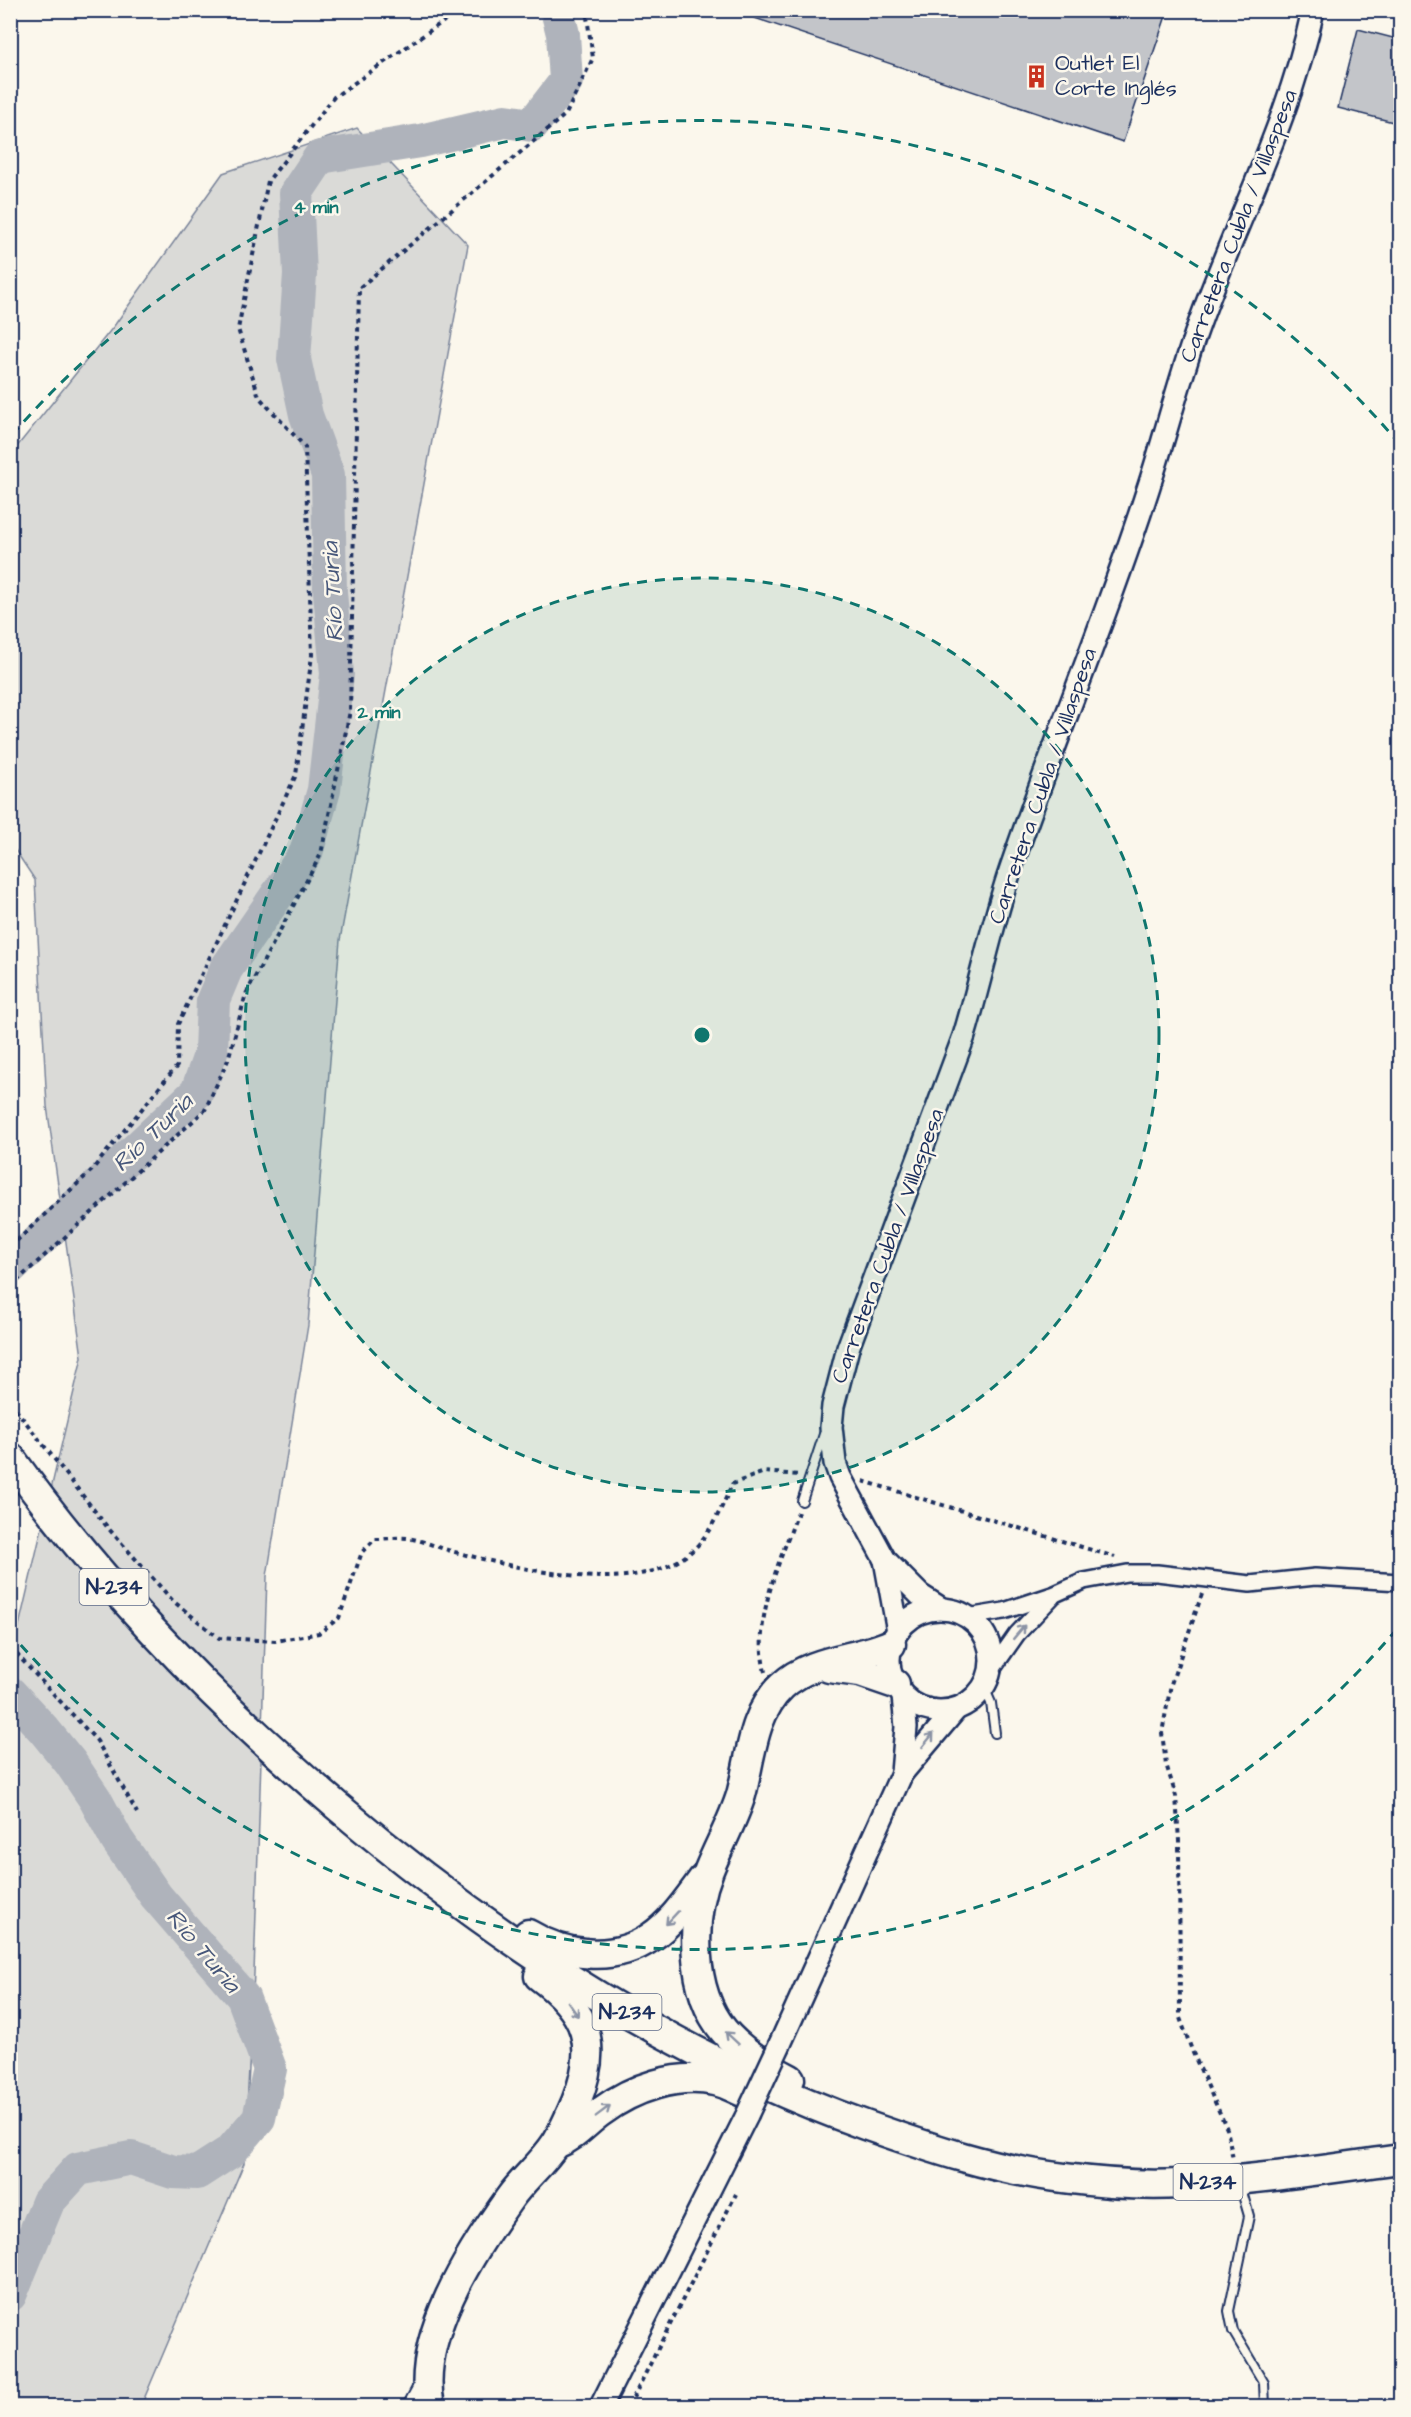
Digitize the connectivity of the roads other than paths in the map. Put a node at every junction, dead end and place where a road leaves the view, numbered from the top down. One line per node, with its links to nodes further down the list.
1 (1313, 10): 2 (street, Carretera Cubla / Villaspesa)
2 (833, 1406): 4 (lane); 5 (street, Carretera Cubla / Villaspesa)
3 (10, 1457): 17 (highway, N-234)
4 (802, 1501)
5 (885, 1560): 8 (street, Carretera Cubla / Villaspesa); 10 (street, Carretera Cubla / Villaspesa)
6 (1401, 1582): 7 (street)
7 (1055, 1594): 9 (street); 12 (street, one-way to 7)
8 (942, 1609): 9 (street); 10 (street)
9 (967, 1617): 12 (street)
10 (894, 1637): 11 (highway); 13 (street)
11 (815, 1668): 13 (highway); 18 (highway)
12 (987, 1680): 14 (street); 15 (lane)
13 (899, 1690): 14 (street); 16 (street)
14 (956, 1709): 16 (street, one-way to 14)
15 (995, 1733)
16 (902, 1773): 28 (street, bridge)
17 (386, 1848): 18 (highway, one-way to 17); 19 (highway, N-234)
18 (708, 1872): 22 (highway, one-way to 18)
19 (452, 1900): 20 (highway, one-way to 20); 22 (highway, N-234)
20 (556, 2144): 23 (highway, one-way to 23); 25 (highway)
21 (1401, 2159): 24 (highway, N-234)
22 (969, 2160): 23 (highway, N-234)
23 (1016, 2170): 24 (highway, N-234)
24 (1238, 2180): 29 (lane)
25 (427, 2366): 26 (lane); 27 (highway)
26 (407, 2406)
27 (430, 2406)
28 (601, 2406)
29 (1265, 2406)

